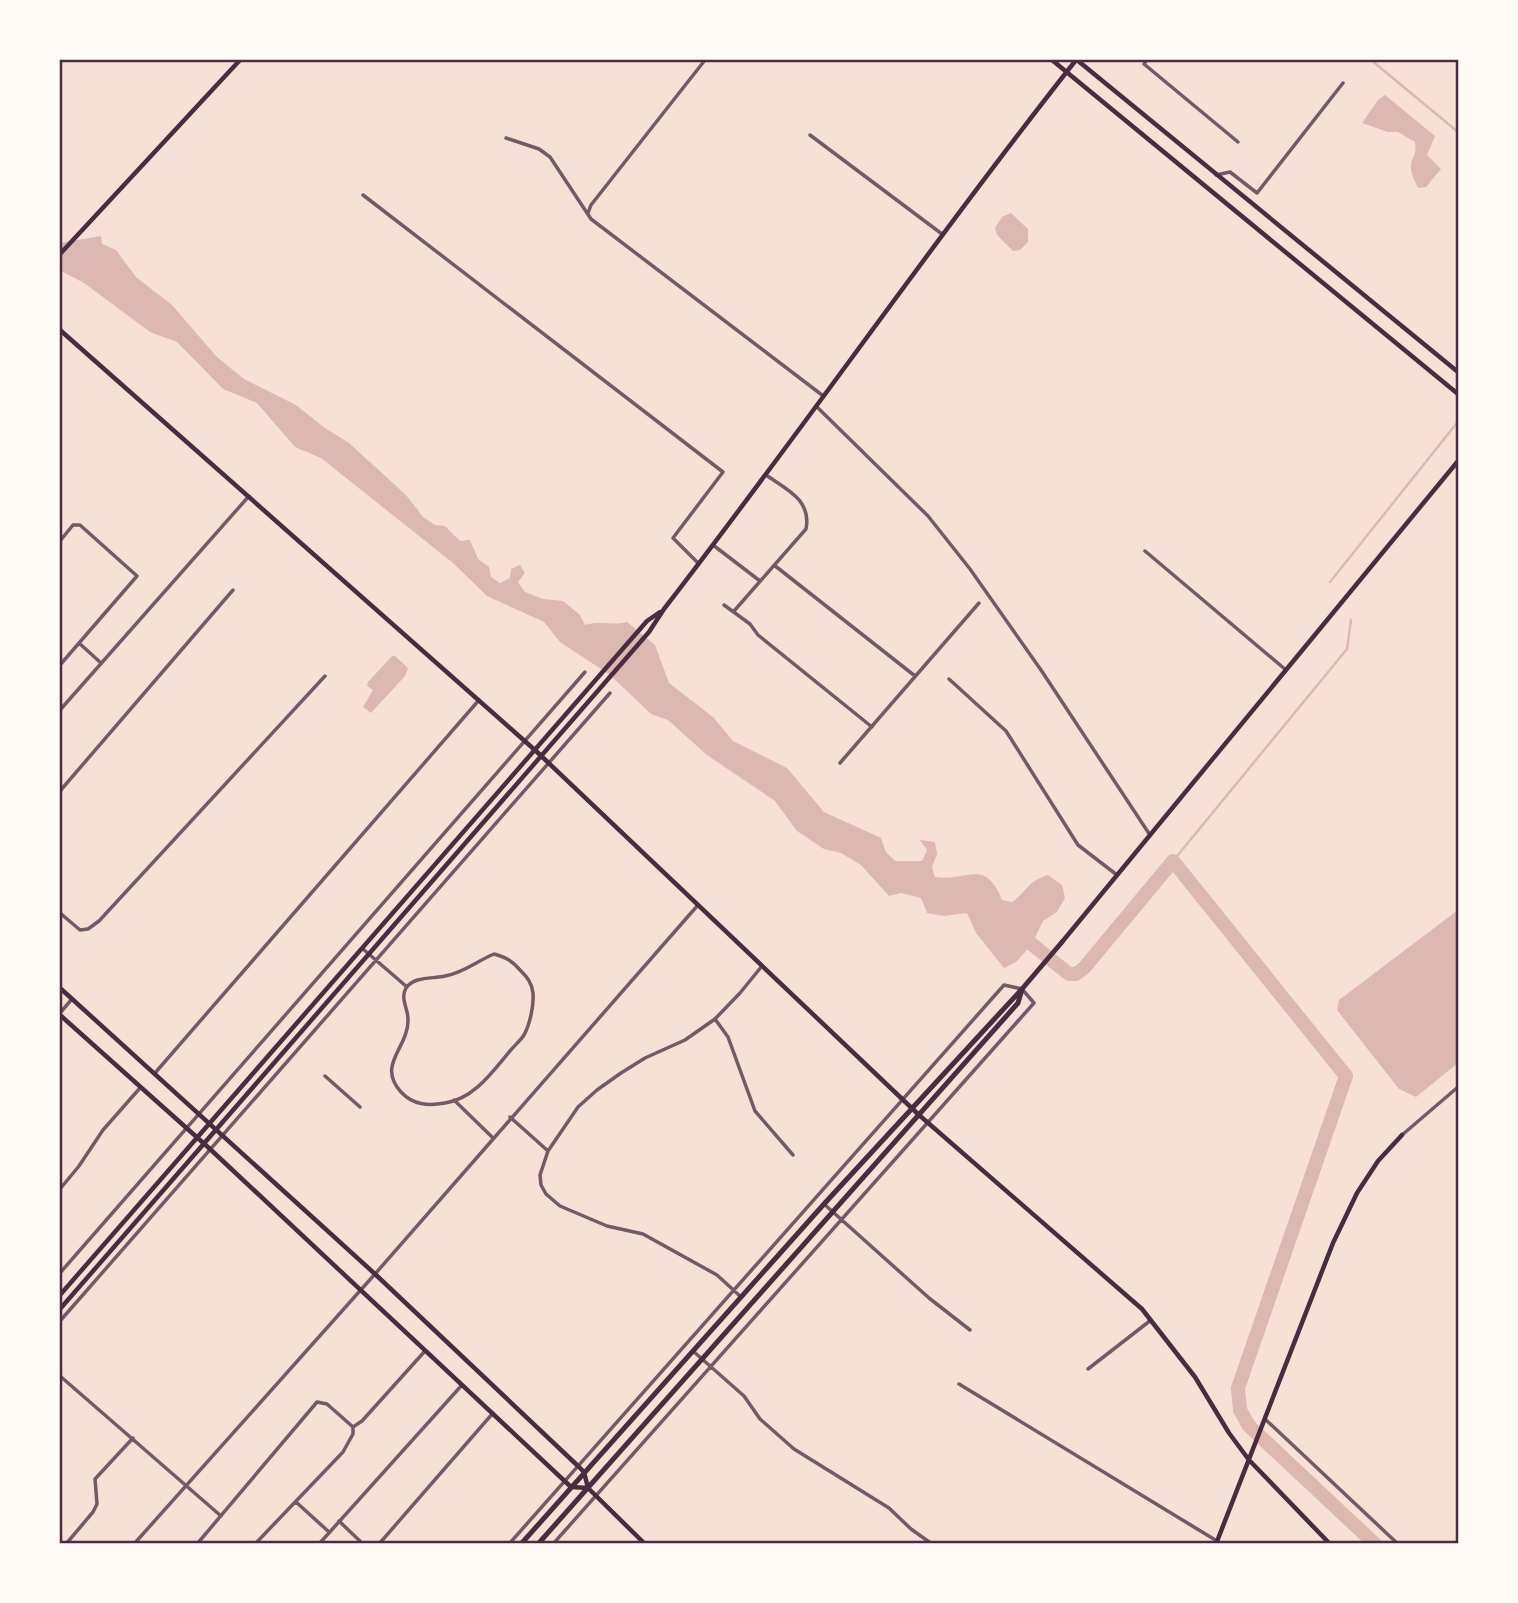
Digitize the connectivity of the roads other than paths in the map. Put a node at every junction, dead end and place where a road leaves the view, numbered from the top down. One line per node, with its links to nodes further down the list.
1 (240, 60): 15 (main road)
2 (705, 60): 13 (street)
3 (1052, 60): 6 (main road)
4 (1076, 60): 6 (main road); 11 (main road)
5 (1147, 60): 10 (street)
6 (1066, 71): 14 (main road); 18 (main road)
7 (1343, 83): 11 (street)
8 (810, 135): 14 (street)
9 (506, 138): 13 (street)
10 (1238, 142)
11 (1216, 175): 17 (main road)
12 (363, 195): 27 (street)
13 (588, 213): 19 (street)
14 (943, 235): 19 (main road)
15 (60, 254)
16 (60, 330): 23 (main road)
17 (1458, 372)
18 (1458, 394)
19 (822, 395): 20 (main road)
20 (815, 405): 22 (main road); 53 (street)
21 (1458, 461): 38 (main road)
22 (766, 475): 25 (main road); 28 (street)
23 (249, 496): 36 (street); 44 (main road)
24 (60, 541): 35 (street)
25 (713, 545): 27 (main road); 29 (street)
26 (1145, 551): 38 (street)
27 (699, 564): 33 (main road)
28 (774, 565): 29 (street); 41 (street)
29 (760, 581): 34 (street)
30 (233, 590): 52 (street)
31 (979, 603): 41 (street)
32 (724, 605): 34 (street)
33 (664, 609): 48 (main road); 49 (main road)
34 (733, 612): 46 (street)
35 (79, 643): 36 (street); 37 (street)
36 (101, 663): 45 (street)
37 (60, 665)
38 (1286, 670): 53 (main road)
39 (585, 672): 47 (street)
40 (325, 676): 56 (street)
41 (915, 676): 46 (street)
42 (949, 679): 54 (street)
43 (610, 693): 50 (street)
44 (479, 700): 47 (main road); 68 (street)
45 (60, 710)
46 (872, 727): 51 (street)
47 (525, 741): 48 (main road); 76 (street)
48 (536, 751): 49 (main road); 58 (main road)
49 (543, 756): 50 (main road); 59 (main road)
50 (549, 762): 55 (main road); 60 (street)
51 (840, 763)
52 (60, 791)
53 (1150, 835): 54 (main road)
54 (1117, 875): 57 (main road)
55 (698, 905): 61 (main road); 78 (street)
56 (60, 913)
57 (1062, 942): 64 (main road)
58 (363, 949): 59 (street); 80 (main road)
59 (370, 955): 60 (street); 82 (main road)
60 (376, 960): 62 (street); 83 (street)
61 (762, 966): 67 (street); 73 (main road)
62 (407, 987): 72 (street); 72 (street)
63 (60, 988): 65 (main road)
64 (1022, 989): 73 (street); 75 (main road); 77 (main road); 79 (street)
65 (72, 999): 66 (street); 68 (main road)
66 (60, 1014): 71 (main road)
67 (715, 1019): 89 (street); 90 (street)
68 (156, 1073): 76 (main road)
69 (325, 1076): 74 (street)
70 (1458, 1087): 84 (street)
71 (140, 1088): 81 (main road); 91 (street)
72 (454, 1100): 86 (street)
73 (903, 1100): 75 (main road); 98 (street)
74 (360, 1107)
75 (912, 1109): 77 (main road); 92 (main road)
76 (199, 1113): 80 (main road); 81 (street)
77 (919, 1115): 79 (main road); 93 (main road)
78 (510, 1117): 86 (street); 89 (street)
79 (927, 1122): 94 (street); 102 (main road)
80 (210, 1123): 82 (main road); 85 (main road)
81 (187, 1128): 85 (main road); 95 (street)
82 (217, 1130): 83 (main road); 87 (main road)
83 (223, 1135): 88 (street); 96 (main road)
84 (1402, 1135): 114 (main road)
85 (198, 1137): 87 (main road); 99 (main road)
86 (492, 1137): 96 (street)
87 (205, 1144): 88 (main road); 101 (main road)
88 (211, 1149): 97 (main road); 103 (street)
89 (548, 1151): 98 (street)
90 (793, 1155)
91 (60, 1189)
92 (824, 1204): 93 (street); 100 (main road)
93 (833, 1212): 94 (street); 107 (main road)
94 (841, 1220): 104 (street); 108 (street)
95 (60, 1273)
96 (375, 1273): 97 (street); 118 (main road)
97 (361, 1289): 105 (main road); 121 (street)
98 (734, 1290): 100 (street); 118 (street)
99 (60, 1295)
100 (741, 1297): 106 (main road)
101 (60, 1309)
102 (1151, 1320): 109 (street); 117 (main road)
103 (60, 1321)
104 (970, 1330)
105 (425, 1351): 112 (main road); 115 (street)
106 (693, 1351): 107 (street); 119 (main road)
107 (702, 1359): 108 (street); 123 (main road)
108 (710, 1367): 124 (street); 142 (street)
109 (1088, 1369)
110 (60, 1376): 116 (street)
111 (959, 1384): 129 (street)
112 (462, 1385): 113 (main road); 127 (street)
113 (493, 1413): 120 (main road); 136 (street)
114 (1264, 1421): 117 (main road); 144 (street)
115 (353, 1427): 125 (street); 126 (street)
116 (133, 1438): 121 (street); 130 (street)
117 (1249, 1460): 129 (main road); 143 (main road)
118 (578, 1466): 119 (main road); 120 (street)
119 (584, 1472): 122 (main road); 123 (main road)
120 (565, 1481): 122 (main road); 137 (street)
121 (186, 1485): 126 (street); 131 (street)
122 (570, 1487): 123 (main road); 138 (main road)
123 (588, 1488): 124 (main road); 139 (main road)
124 (596, 1496): 140 (street); 141 (main road)
125 (296, 1503): 128 (street); 133 (street)
126 (221, 1516): 132 (street)
127 (338, 1521): 128 (street); 135 (street)
128 (329, 1532): 134 (street)
129 (1217, 1542)
130 (66, 1544)
131 (134, 1544)
132 (197, 1544)
133 (255, 1544)
134 (318, 1544)
135 (363, 1544)
136 (379, 1544)
137 (509, 1544)
138 (521, 1544)
139 (538, 1544)
140 (553, 1544)
141 (645, 1544)
142 (932, 1544)
143 (1331, 1544)
144 (1398, 1544)

